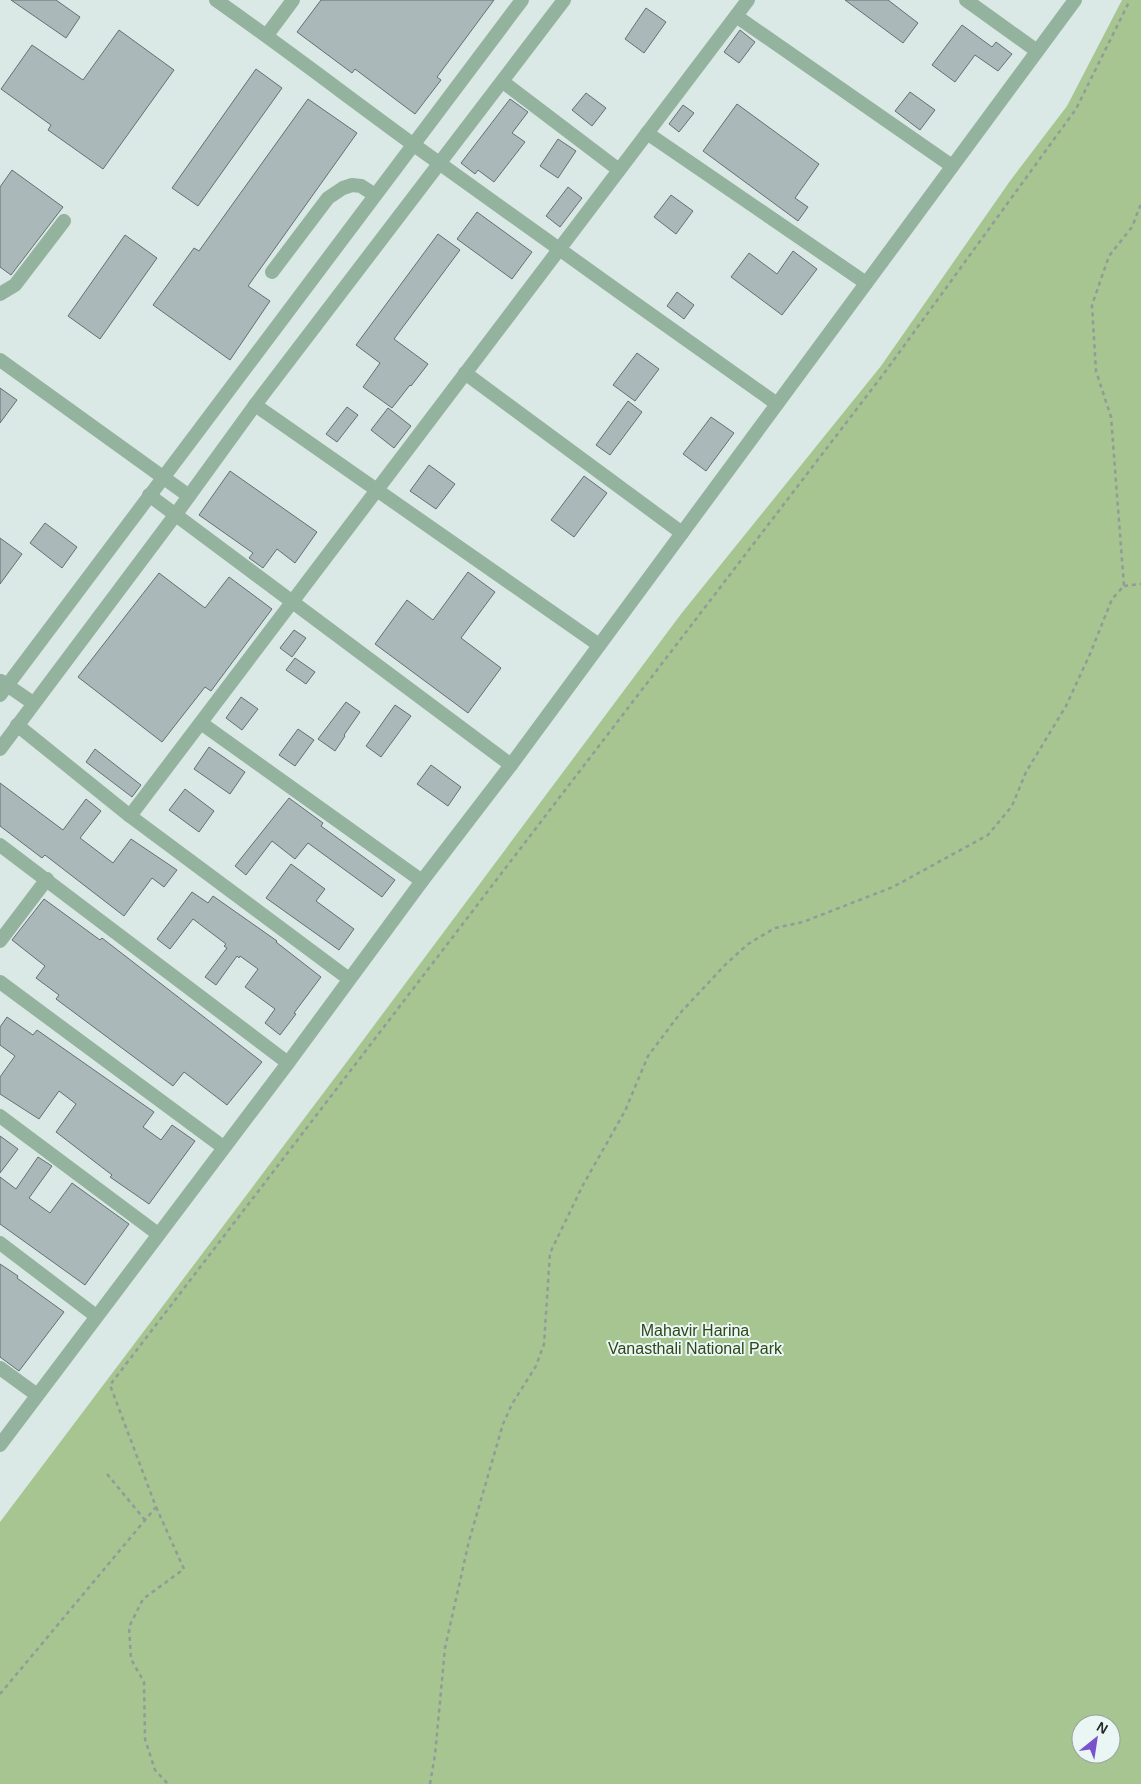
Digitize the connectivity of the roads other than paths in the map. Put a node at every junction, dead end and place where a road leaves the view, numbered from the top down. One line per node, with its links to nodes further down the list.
1 (216, 0): 9 (street)
2 (293, 0): 9 (street)
3 (522, 0): 13 (street)
4 (564, 0): 11 (street)
5 (748, 0): 8 (street)
6 (966, 0): 10 (street)
7 (1075, 0): 10 (street)
8 (736, 16): 12 (street); 15 (street)
9 (267, 36): 13 (street)
10 (1037, 51): 15 (street)
11 (503, 82): 14 (street); 16 (street)
12 (647, 133): 16 (street); 21 (street)
13 (413, 144): 14 (street); 17 (street)
14 (439, 163): 19 (street); 25 (street)
15 (952, 166): 21 (street)
16 (619, 170): 19 (street)
17 (375, 195): 20 (street); 27 (street)
18 (64, 221): 22 (street)
19 (559, 250): 24 (street); 26 (street)
20 (272, 272)
21 (866, 283): 26 (street)
22 (0, 294)
23 (0, 360): 27 (street)
24 (465, 373): 28 (street); 32 (street)
25 (255, 404): 28 (street); 30 (street)
26 (777, 404): 32 (street)
27 (163, 477): 29 (street); 30 (street)
28 (378, 489): 33 (street); 34 (street)
29 (149, 495): 31 (street); 35 (street)
30 (189, 496): 31 (street)
31 (176, 514): 33 (street); 36 (street)
32 (682, 533): 34 (street)
33 (293, 601): 37 (street); 40 (street)
34 (599, 645): 40 (street)
35 (2, 687): 36 (street)
36 (33, 703): 38 (street)
37 (201, 723): 41 (street); 44 (street)
38 (17, 725): 39 (street); 41 (street)
39 (0, 749)
40 (511, 765): 44 (street)
41 (130, 816): 46 (street)
42 (0, 845): 43 (street)
43 (47, 879): 45 (street); 48 (street)
44 (422, 881): 46 (street)
45 (0, 941)
46 (349, 979): 48 (street)
47 (0, 982): 50 (street)
48 (288, 1063): 50 (street)
49 (0, 1116): 51 (street)
50 (223, 1147): 51 (street)
51 (158, 1234): 53 (street)
52 (0, 1243): 53 (street)
53 (96, 1316): 55 (street)
54 (0, 1368): 55 (street)
55 (37, 1395): 56 (street)
56 (0, 1445)

